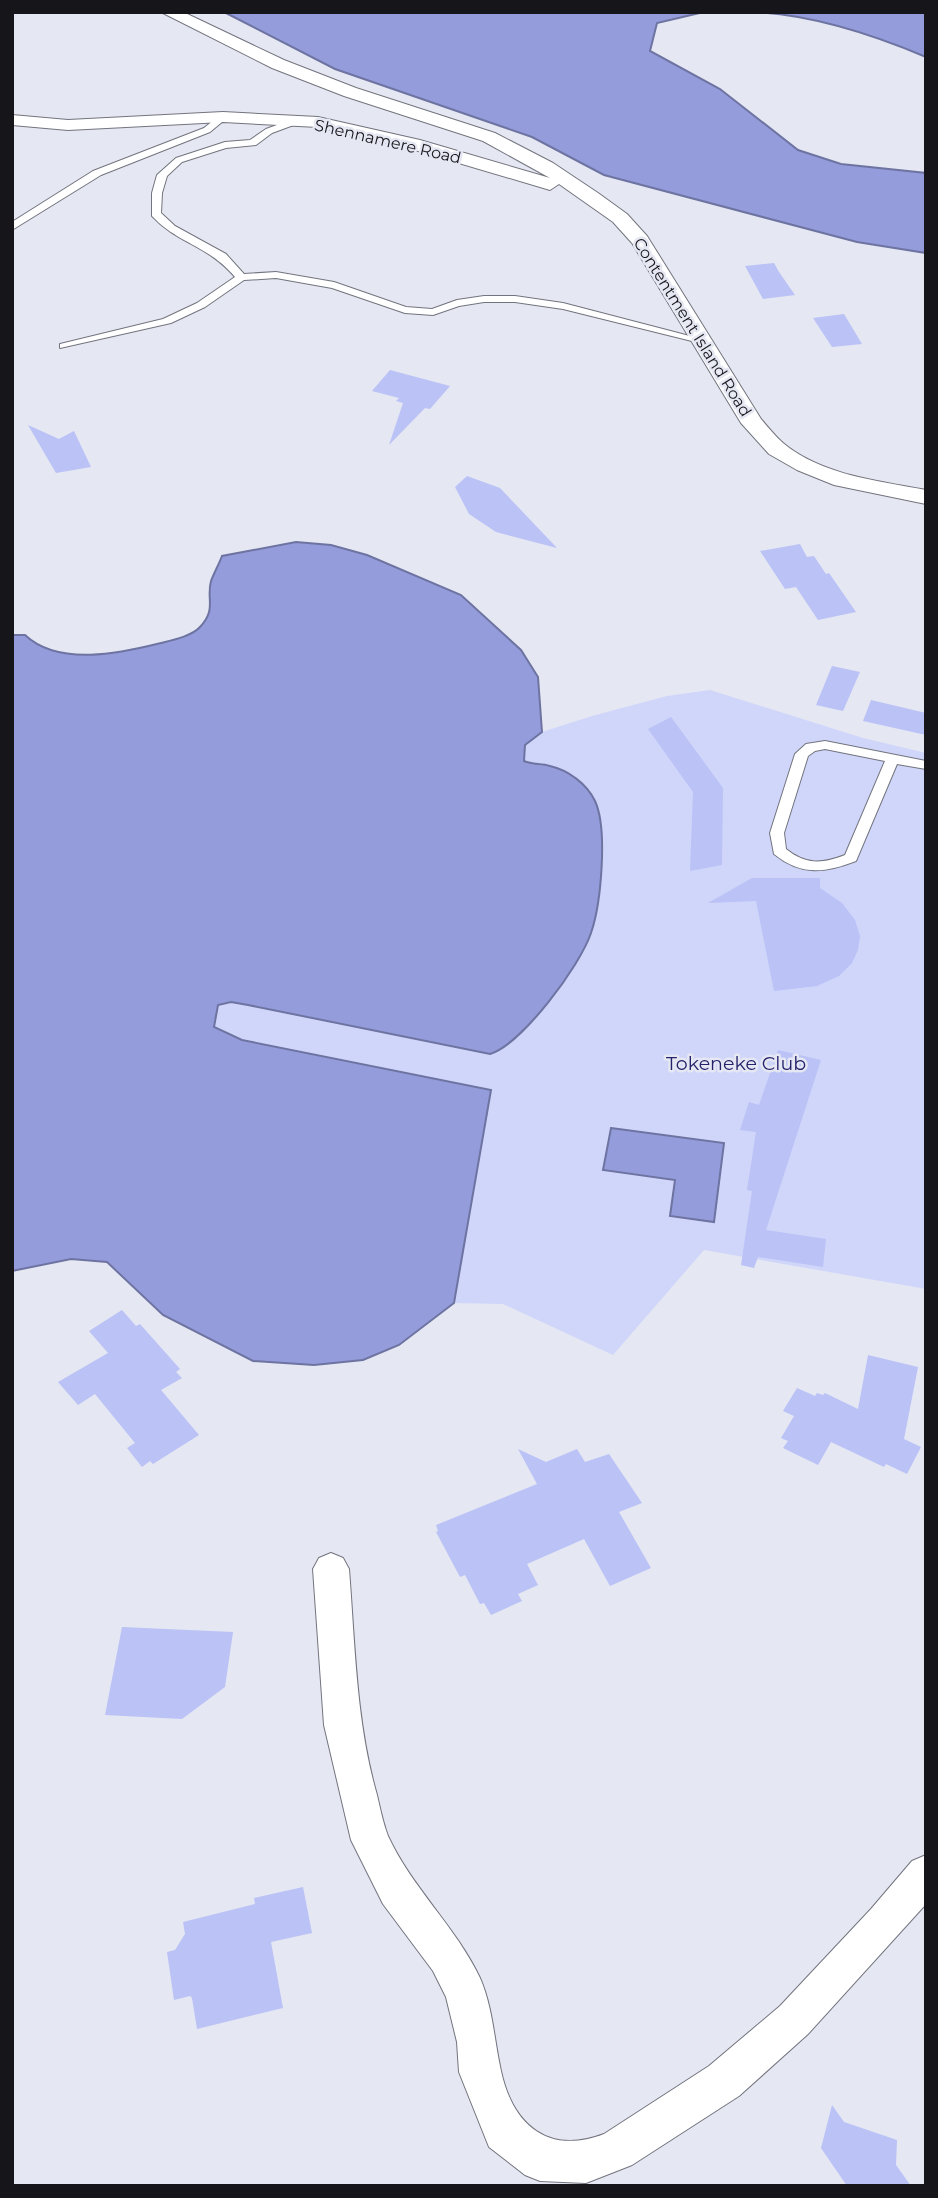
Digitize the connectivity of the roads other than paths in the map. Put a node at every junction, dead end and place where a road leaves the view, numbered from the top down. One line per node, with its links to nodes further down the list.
1 (169, 12): 2 (street, Contentment Island Road)
2 (350, 92): 6 (street); 7 (street, Contentment Island Road)
3 (223, 117): 4 (street, Shennamere Road); 5 (street, Shennamere Road); 8 (lane)
4 (12, 120)
5 (296, 121): 6 (street, Shennamere Road); 9 (lane)
6 (318, 122): 7 (street, Shennamere Road)
7 (591, 197): 10 (street, Contentment Island Road)
8 (12, 227)
9 (241, 277): 10 (lane); 11 (lane)
10 (700, 340): 12 (street, Contentment Island Road)
11 (64, 346)
12 (926, 497)
13 (893, 758): 13 (lane); 14 (lane)
14 (926, 765)
15 (331, 1569): 16 (street)
16 (926, 1874)

